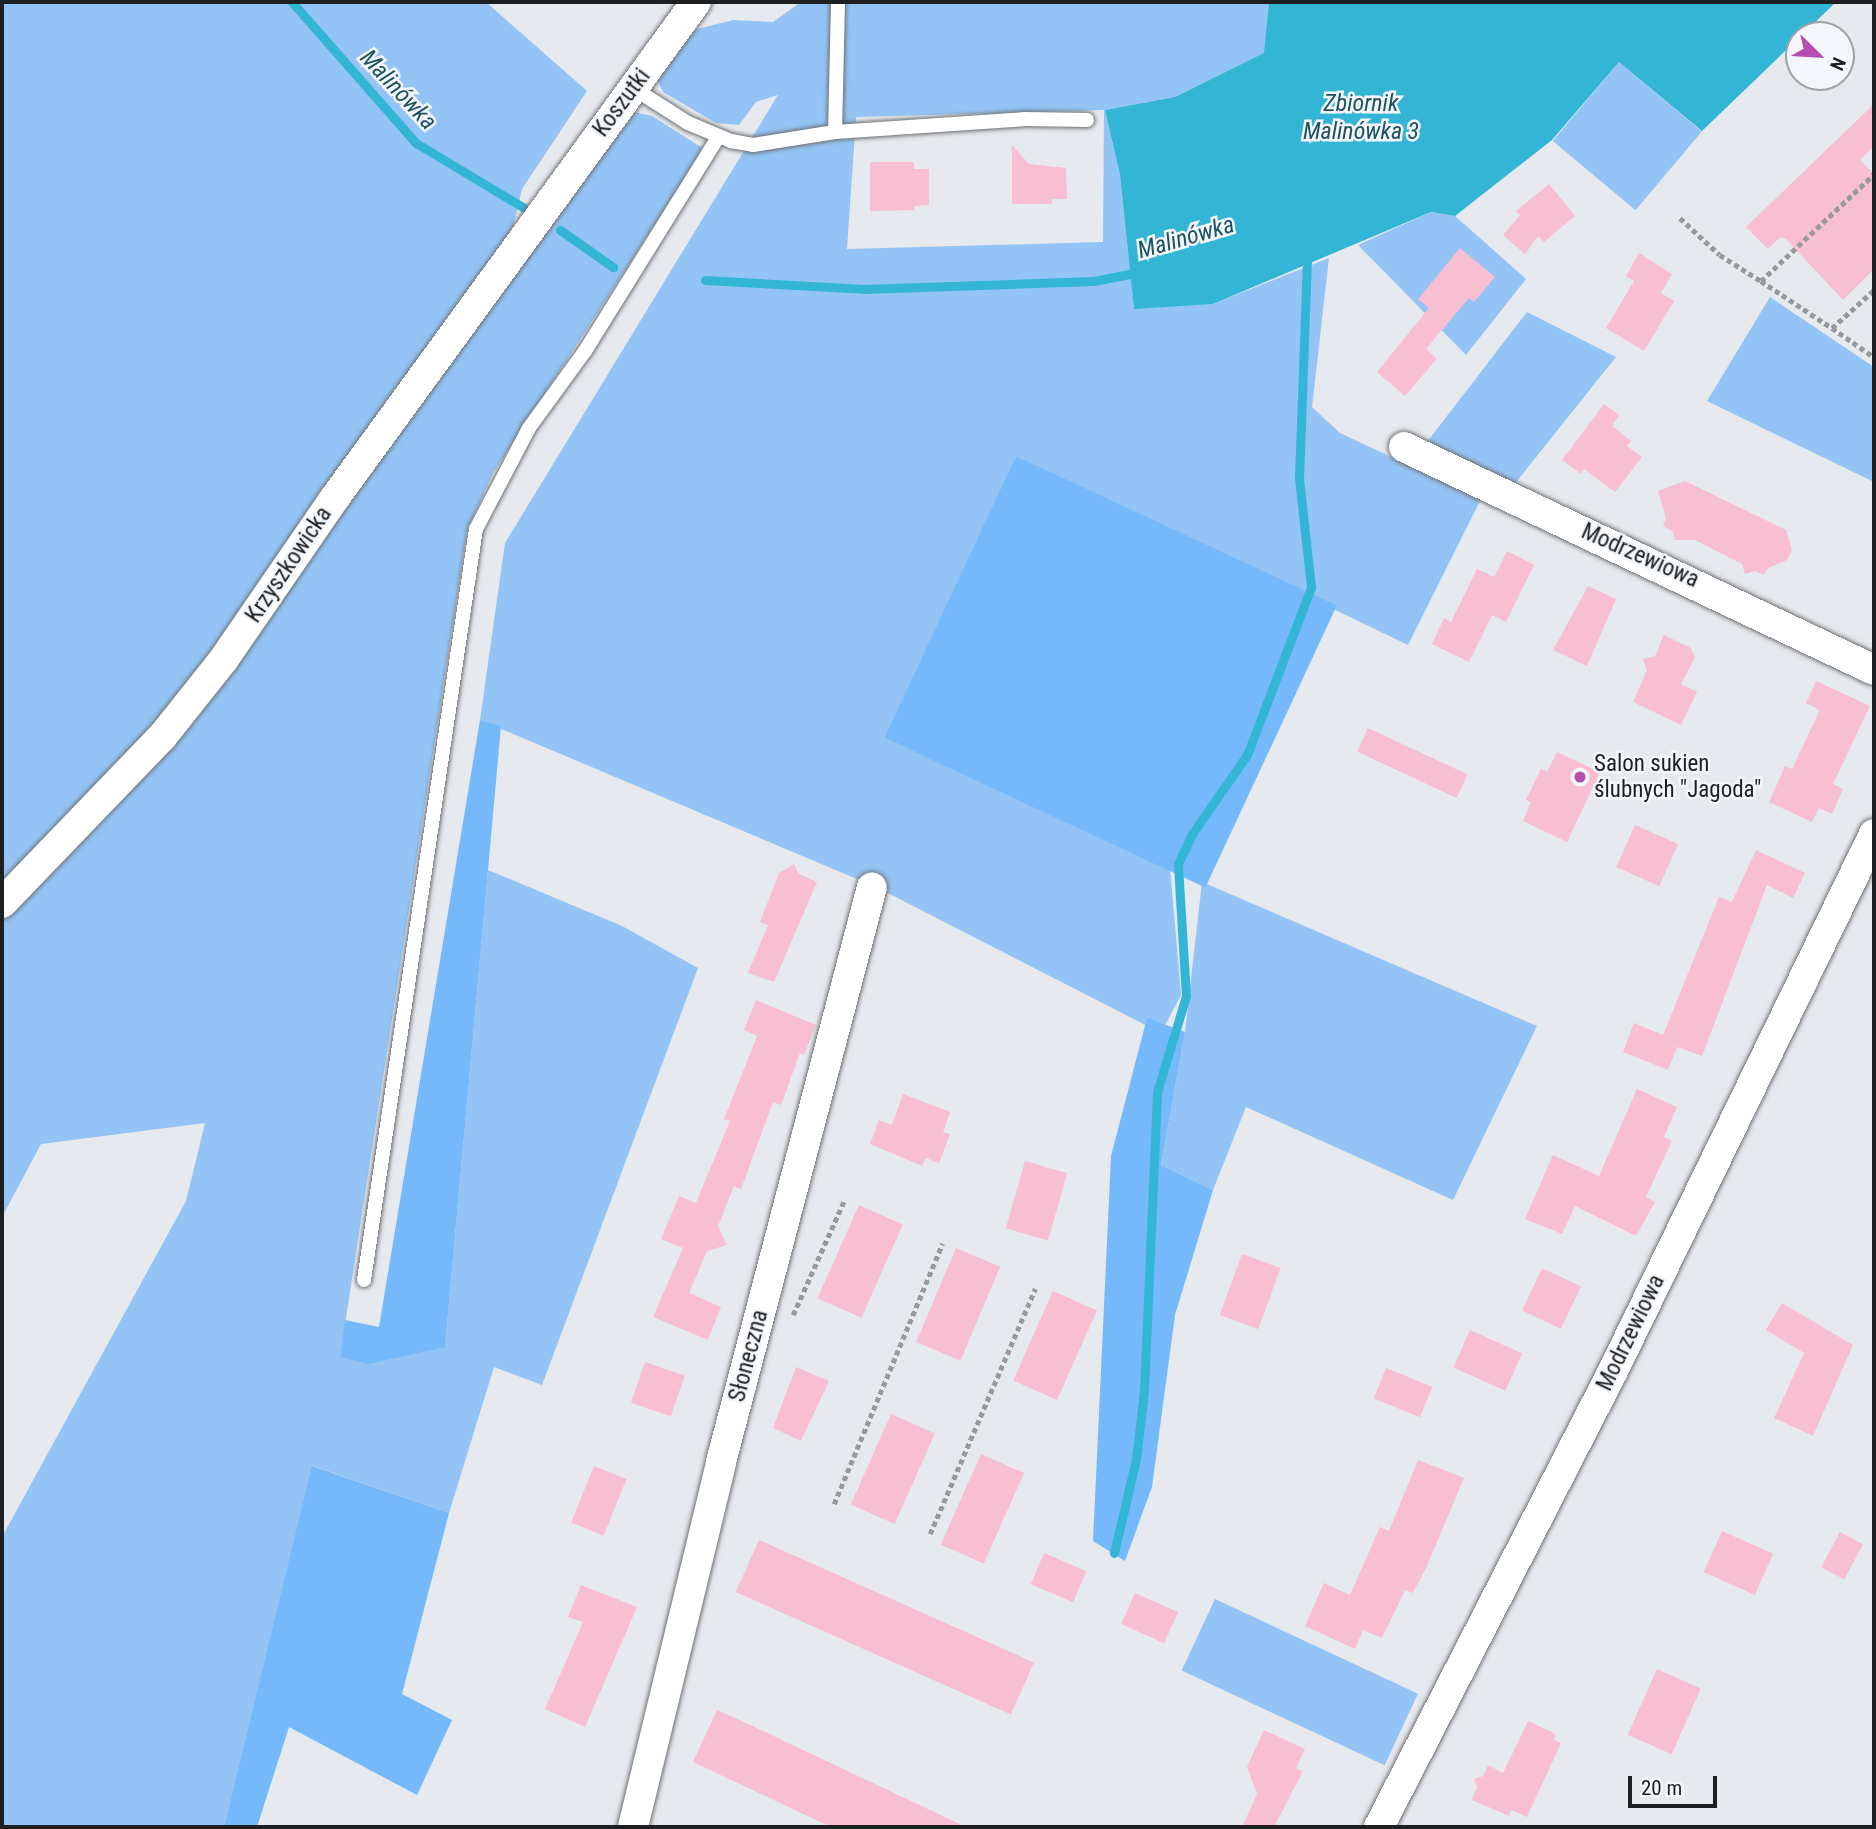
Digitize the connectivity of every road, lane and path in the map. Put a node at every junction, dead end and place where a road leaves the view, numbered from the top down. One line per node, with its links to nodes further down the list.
1 (696, 2): 3 (street, Koszutki)
2 (838, 2): 5 (lane)
3 (634, 88): 6 (lane); 8 (street, Koszutki)
4 (1087, 120): 5 (lane)
5 (835, 132): 6 (lane)
6 (724, 139): 21 (lane)
7 (1874, 174): 10 (path)
8 (547, 203): 18 (street, Krzyszkowicka)
9 (1680, 218): 10 (path)
10 (1761, 281): 12 (path)
11 (1874, 290): 12 (path)
12 (1832, 328): 13 (path)
13 (1874, 357)
14 (1404, 447): 15 (street, Modrzewiowa)
15 (1874, 670)
16 (1874, 834): 27 (street, Modrzewiowa)
17 (872, 887): 26 (street, Słoneczna)
18 (2, 902)
19 (844, 1201): 23 (path)
20 (942, 1244): 24 (path)
21 (364, 1280)
22 (1035, 1289): 25 (path)
23 (788, 1326)
24 (834, 1504)
25 (930, 1534)
26 (633, 1827)
27 (1379, 1827)

